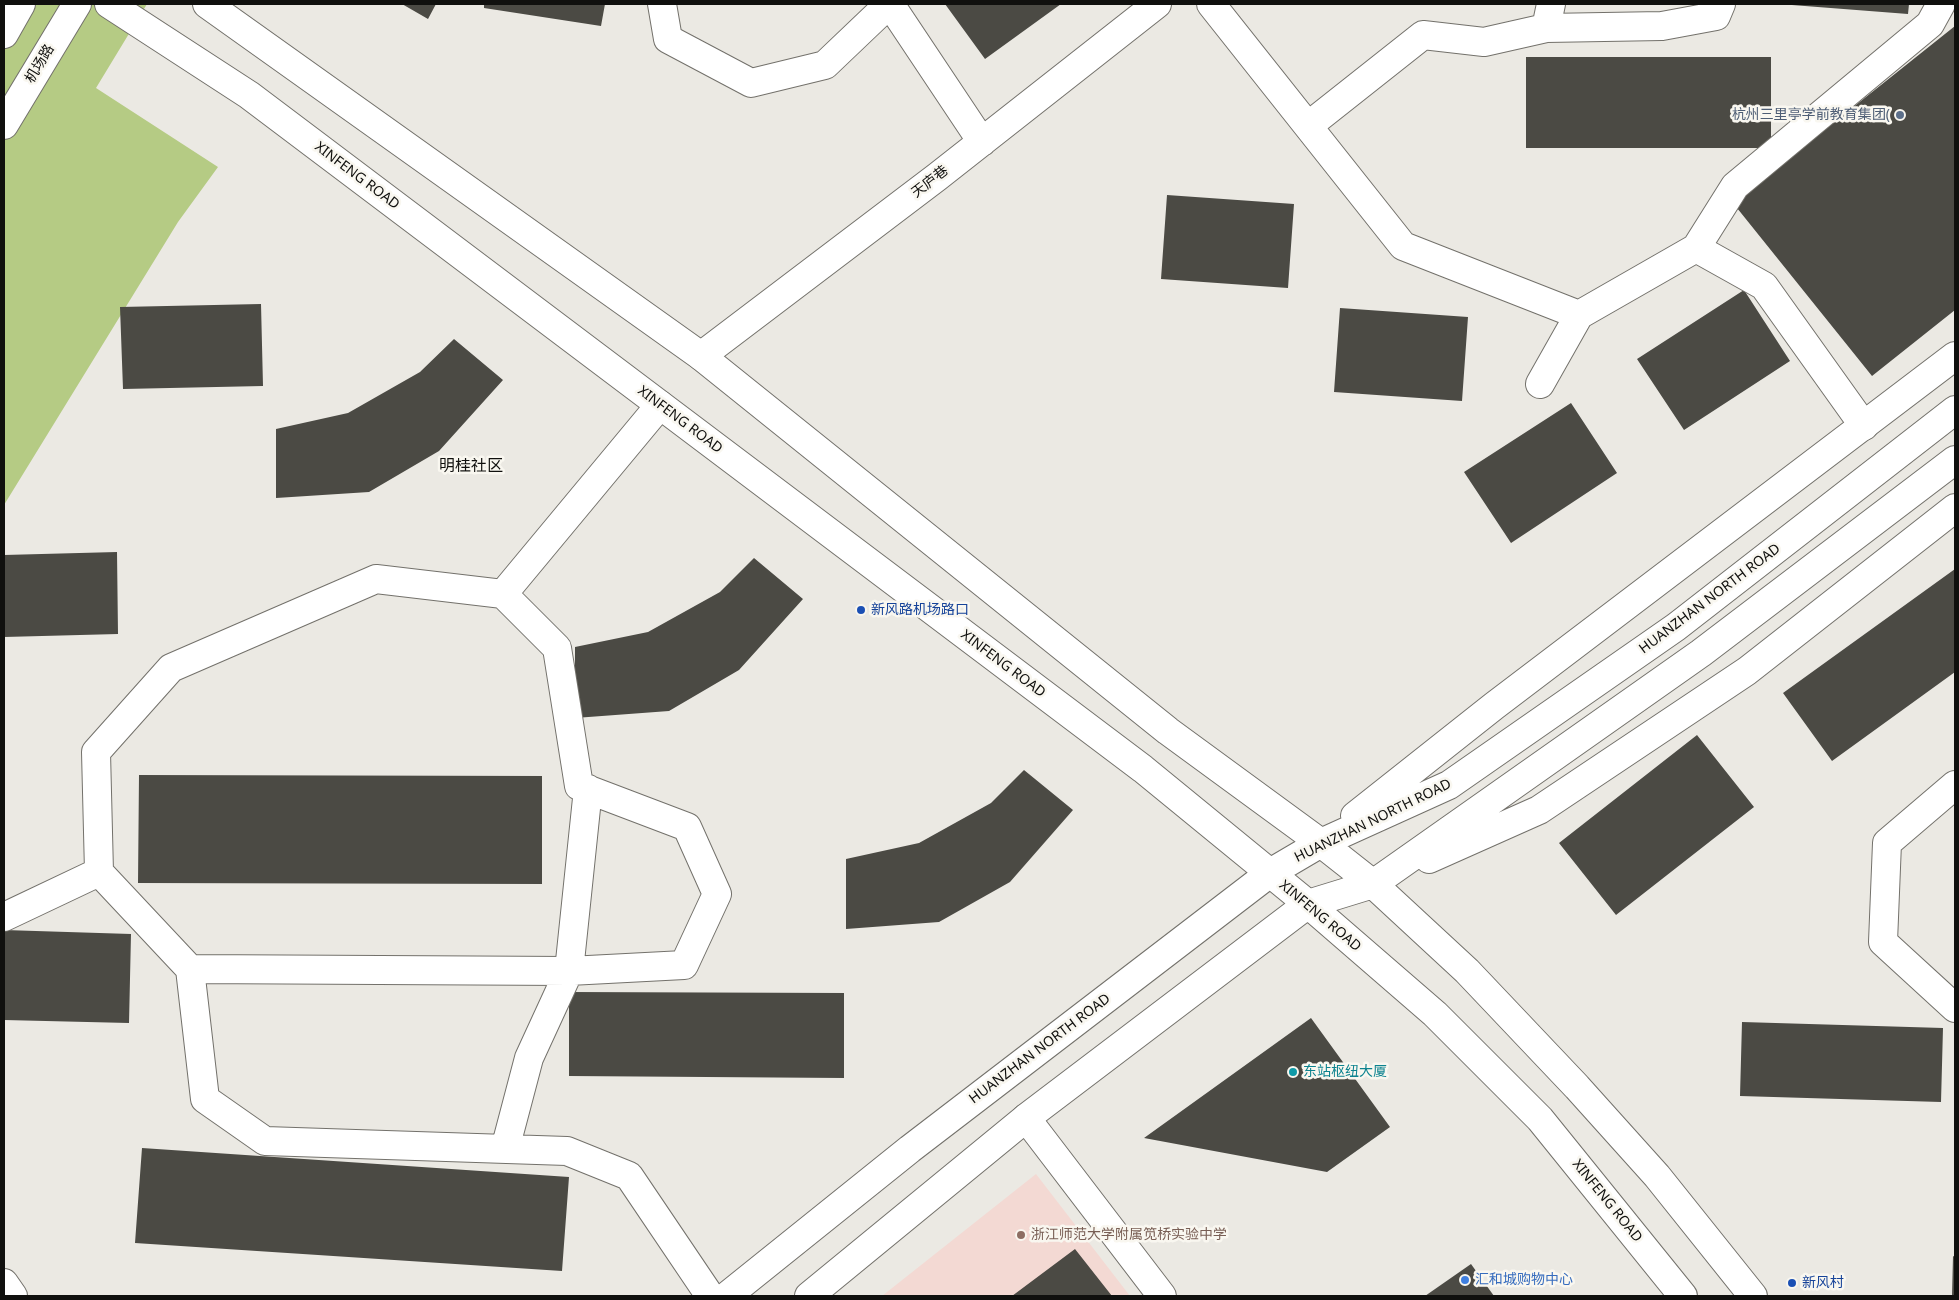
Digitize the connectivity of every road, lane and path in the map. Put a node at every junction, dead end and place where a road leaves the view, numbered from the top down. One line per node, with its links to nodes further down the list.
1 (21, 4): 12 (street)
2 (77, 4): 13 (street, 机场路)
3 (108, 4): 21 (street, XINFENG ROAD)
4 (207, 4): 18 (street)
5 (662, 4): 6 (street)
6 (889, 4): 15 (street)
7 (1157, 4): 15 (street, 天庐巷)
8 (1211, 4): 14 (street)
9 (1721, 4): 11 (street)
10 (1941, 4): 16 (street)
11 (1549, 16): 14 (street)
12 (4, 34)
13 (4, 125)
14 (1308, 126): 17 (street)
15 (982, 142): 18 (street, 天庐巷)
16 (1696, 248): 17 (street); 23 (street)
17 (1579, 315): 20 (street)
18 (701, 356): 29 (street)
19 (1955, 356): 23 (street)
20 (1540, 384)
21 (660, 405): 26 (street); 31 (street, XINFENG ROAD)
22 (1955, 410): 29 (street, HUANZHAN NORTH ROAD)
23 (1864, 426): 29 (street)
24 (1955, 460): 32 (street)
25 (1955, 508): 32 (street)
26 (502, 594): 28 (street); 30 (street)
27 (1955, 785): 37 (street)
28 (588, 790): 36 (street); 36 (street)
29 (1321, 843): 31 (street, HUANZHAN NORTH ROAD); 32 (street)
30 (99, 872): 34 (street); 35 (street)
31 (1270, 874): 33 (street, XINFENG ROAD); 43 (street, HUANZHAN NORTH ROAD)
32 (1373, 884): 33 (street); 47 (street)
33 (1308, 904): 38 (street); 46 (street, XINFENG ROAD)
34 (4, 917)
35 (190, 969): 36 (street); 39 (street)
36 (570, 971): 39 (street)
37 (1955, 1008)
38 (1026, 1118): 44 (street); 45 (street)
39 (505, 1149): 42 (street)
40 (4, 1283): 41 (street)
41 (13, 1296)
42 (710, 1296)
43 (727, 1296)
44 (809, 1296)
45 (1162, 1296)
46 (1683, 1296)
47 (1753, 1296)

